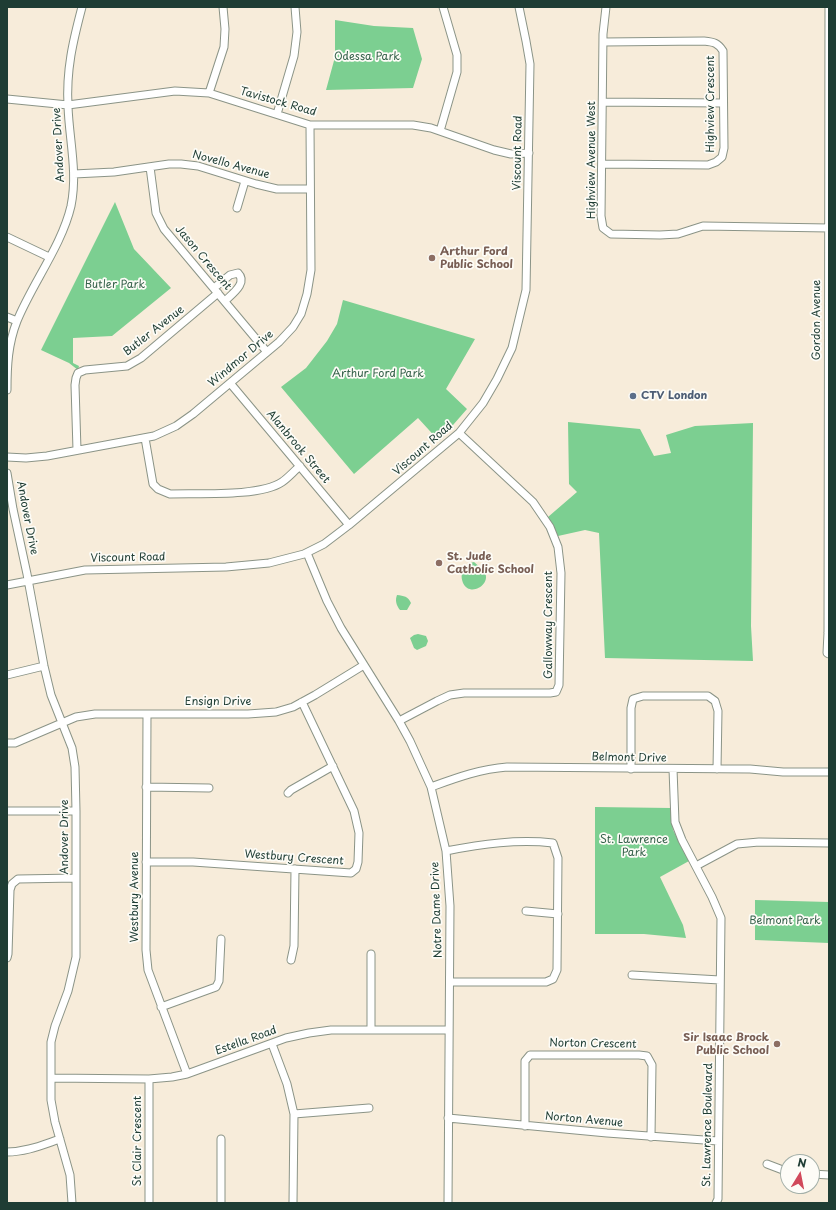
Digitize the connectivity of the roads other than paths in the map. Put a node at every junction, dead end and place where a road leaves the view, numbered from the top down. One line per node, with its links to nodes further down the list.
1 (82, 7): 13 (street, Andover Drive)
2 (223, 7): 9 (street)
3 (295, 7): 14 (street)
4 (443, 7): 16 (street)
5 (519, 7): 17 (street, Viscount Road)
6 (606, 7): 8 (street, Highview Avenue West)
7 (829, 7): 24 (street, Gordon Avenue)
8 (604, 42): 11 (street, Highview Avenue West); 12 (street, Highview Crescent)
9 (209, 93): 13 (street, Tavistock Road); 14 (street, Tavistock Road)
10 (7, 99): 13 (street, Tavistock Road)
11 (603, 102): 12 (street); 18 (street, Highview Avenue West)
12 (722, 103): 18 (street, Highview Crescent)
13 (68, 105): 20 (street, Andover Drive)
14 (277, 114): 15 (street, Tavistock Road)
15 (310, 125): 16 (street, Tavistock Road); 22 (street, Windmor Drive)
16 (440, 131): 17 (street, Tavistock Road)
17 (529, 152): 35 (street, Viscount Road)
18 (602, 164): 24 (street, Highview Avenue West)
19 (150, 167): 20 (street, Novello Avenue); 21 (street, Novello Avenue); 27 (street, Jason Crescent)
20 (74, 174): 26 (street, Andover Drive)
21 (245, 181): 22 (street, Novello Avenue); 23 (street)
22 (310, 189): 31 (street, Windmor Drive)
23 (237, 208)
24 (829, 228): 46 (street, Gordon Avenue)
25 (7, 237): 26 (street)
26 (49, 258): 30 (street, Andover Drive)
27 (216, 291): 28 (street, Jason Crescent); 28 (street); 37 (street, Butler Avenue)
28 (225, 301): 31 (street, Jason Crescent)
29 (7, 317): 30 (street)
30 (17, 321): 32 (street, Andover Drive)
31 (267, 352): 33 (street, Windmor Drive)
32 (7, 376): 34 (street, Andover Drive)
33 (230, 382): 36 (street, Windmor Drive); 39 (street, Alanbrook Street)
34 (7, 390)
35 (459, 433): 42 (street, Viscount Road); 53 (street, Gallowway Crescent)
36 (145, 438): 37 (street, Windmor Drive); 39 (street)
37 (77, 450): 38 (street, Windmor Drive)
38 (7, 457)
39 (300, 466): 42 (street, Alanbrook Street)
40 (7, 473): 41 (street, Andover Drive)
41 (10, 510): 44 (street, Andover Drive)
42 (349, 526): 43 (street, Viscount Road)
43 (307, 553): 44 (street, Viscount Road); 48 (street, Notre Dame Drive)
44 (28, 581): 45 (street, Viscount Road); 49 (street, Andover Drive)
45 (7, 585)
46 (828, 633): 47 (street, Gordon Avenue)
47 (829, 654)
48 (364, 665): 51 (street, Ensign Drive); 53 (street, Notre Dame Drive)
49 (44, 666): 50 (street); 54 (street, Andover Drive)
50 (7, 675)
51 (302, 702): 52 (street, Ensign Drive); 56 (street, Westbury Crescent)
52 (147, 714): 54 (street, Ensign Drive); 61 (street, Westbury Avenue)
53 (399, 721): 62 (street, Notre Dame Drive)
54 (62, 724): 55 (street, Ensign Drive); 66 (street, Andover Drive)
55 (7, 743)
56 (333, 766): 64 (street); 71 (street, Westbury Crescent)
57 (631, 769): 58 (street); 59 (street, Belmont Drive); 62 (street, Belmont Drive)
58 (717, 769): 59 (street, Belmont Drive); 60 (street, Belmont Drive)
59 (673, 770): 70 (street, St. Lawrence Boulevard)
60 (829, 772)
61 (146, 787): 63 (street); 69 (street, Westbury Avenue)
62 (431, 787): 68 (street, Notre Dame Drive)
63 (209, 788)
64 (288, 793)
65 (7, 811): 66 (street)
66 (76, 811): 72 (street, Andover Drive)
67 (829, 843): 70 (street)
68 (446, 851): 74 (street); 81 (street, Notre Dame Drive)
69 (146, 862): 71 (street, Westbury Crescent); 82 (street, Westbury Avenue)
70 (696, 866): 80 (street, St. Lawrence Boulevard)
71 (295, 869): 78 (street)
72 (76, 878): 77 (street); 87 (street, Andover Drive)
73 (526, 911): 74 (street)
74 (558, 914): 81 (street)
75 (221, 939): 82 (street)
76 (371, 954): 83 (street)
77 (7, 958)
78 (291, 960)
79 (632, 975): 80 (street)
80 (720, 980): 96 (street, St. Lawrence Boulevard)
81 (450, 982): 84 (street, Notre Dame Drive)
82 (161, 1007): 86 (street, Westbury Avenue)
83 (371, 1030): 84 (street, Estella Road); 85 (street, Estella Road)
84 (449, 1030): 91 (street, Notre Dame Drive)
85 (272, 1044): 86 (street, Estella Road); 90 (street)
86 (187, 1074): 88 (street, Estella Road)
87 (51, 1078): 88 (street, Estella Road); 94 (street, Andover Drive)
88 (149, 1079): 101 (street, St Clair Crescent)
89 (369, 1108): 90 (street)
90 (294, 1114): 103 (street)
91 (448, 1118): 92 (street, Norton Avenue); 104 (street, Notre Dame Drive)
92 (525, 1126): 93 (street, Norton Avenue); 93 (street, Norton Crescent)
93 (651, 1137): 96 (street, Norton Avenue)
94 (60, 1139): 97 (street); 100 (street, Andover Drive)
95 (221, 1139): 102 (street)
96 (718, 1141): 105 (street, St. Lawrence Boulevard)
97 (7, 1152)
98 (767, 1164): 99 (street)
99 (780, 1169)
100 (72, 1203)
101 (149, 1203)
102 (221, 1203)
103 (293, 1203)
104 (448, 1203)
105 (716, 1203)

